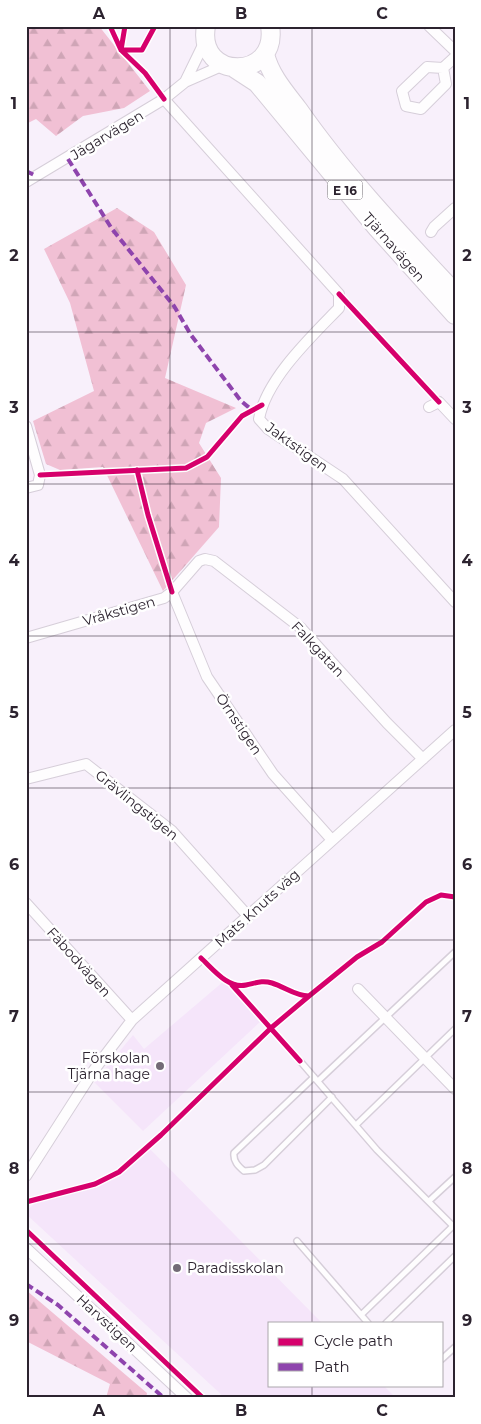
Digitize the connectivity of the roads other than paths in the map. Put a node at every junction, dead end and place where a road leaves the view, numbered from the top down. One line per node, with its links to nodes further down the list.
1 (270, 26): 5 (highway)
2 (429, 26): 4 (street)
3 (205, 34): 7 (highway, E 16); 9 (street, Jägarvägen)
4 (455, 51)
5 (266, 54): 7 (highway); 14 (highway, Tjärnavägen / E 16)
6 (455, 57): 8 (street)
7 (229, 67): 9 (street, Jägarvägen); 15 (highway, Tjärnavägen / E 16)
8 (443, 68): 8 (street)
9 (185, 82): 10 (street, Jägarvägen)
10 (164, 100): 11 (street, Jägarvägen); 22 (street, Jaktstigen)
11 (26, 182)
12 (455, 208): 13 (street)
13 (431, 232)
14 (455, 293)
15 (455, 315)
16 (429, 407): 17 (street)
17 (455, 419)
18 (26, 426): 19 (street)
19 (26, 488)
20 (199, 561): 21 (street, Vråkstigen); 25 (street, Falkgatan)
21 (172, 592): 23 (street, Vråkstigen); 27 (street, Örnstigen)
22 (455, 602)
23 (26, 638)
24 (455, 730): 25 (street, Mats Knuts väg)
25 (423, 759): 27 (street, Mats Knuts väg)
26 (26, 779): 29 (street, Grävlingstigen)
27 (332, 840): 29 (street, Mats Knuts väg)
28 (26, 903): 33 (street, Fäbodvägen)
29 (248, 916): 33 (street, Mats Knuts väg)
30 (455, 952): 32 (lane)
31 (358, 989): 32 (street)
32 (385, 1017): 35 (street); 37 (lane)
33 (132, 1020): 41 (street, Mats Knuts väg)
34 (455, 1029): 35 (lane)
35 (425, 1058): 38 (street); 40 (lane)
36 (300, 1061): 37 (lane)
37 (316, 1079): 39 (lane); 39 (lane)
38 (455, 1089)
39 (332, 1097): 40 (lane)
40 (356, 1125): 43 (lane)
41 (26, 1176)
42 (455, 1177): 43 (lane)
43 (429, 1201): 44 (lane)
44 (454, 1227): 48 (lane)
45 (297, 1241): 48 (lane)
46 (26, 1248): 53 (street, Harvstigen)
47 (455, 1256): 50 (lane)
48 (361, 1315): 49 (lane)
49 (367, 1322)
50 (387, 1322)
51 (455, 1347): 52 (lane)
52 (444, 1357)
53 (187, 1398)

